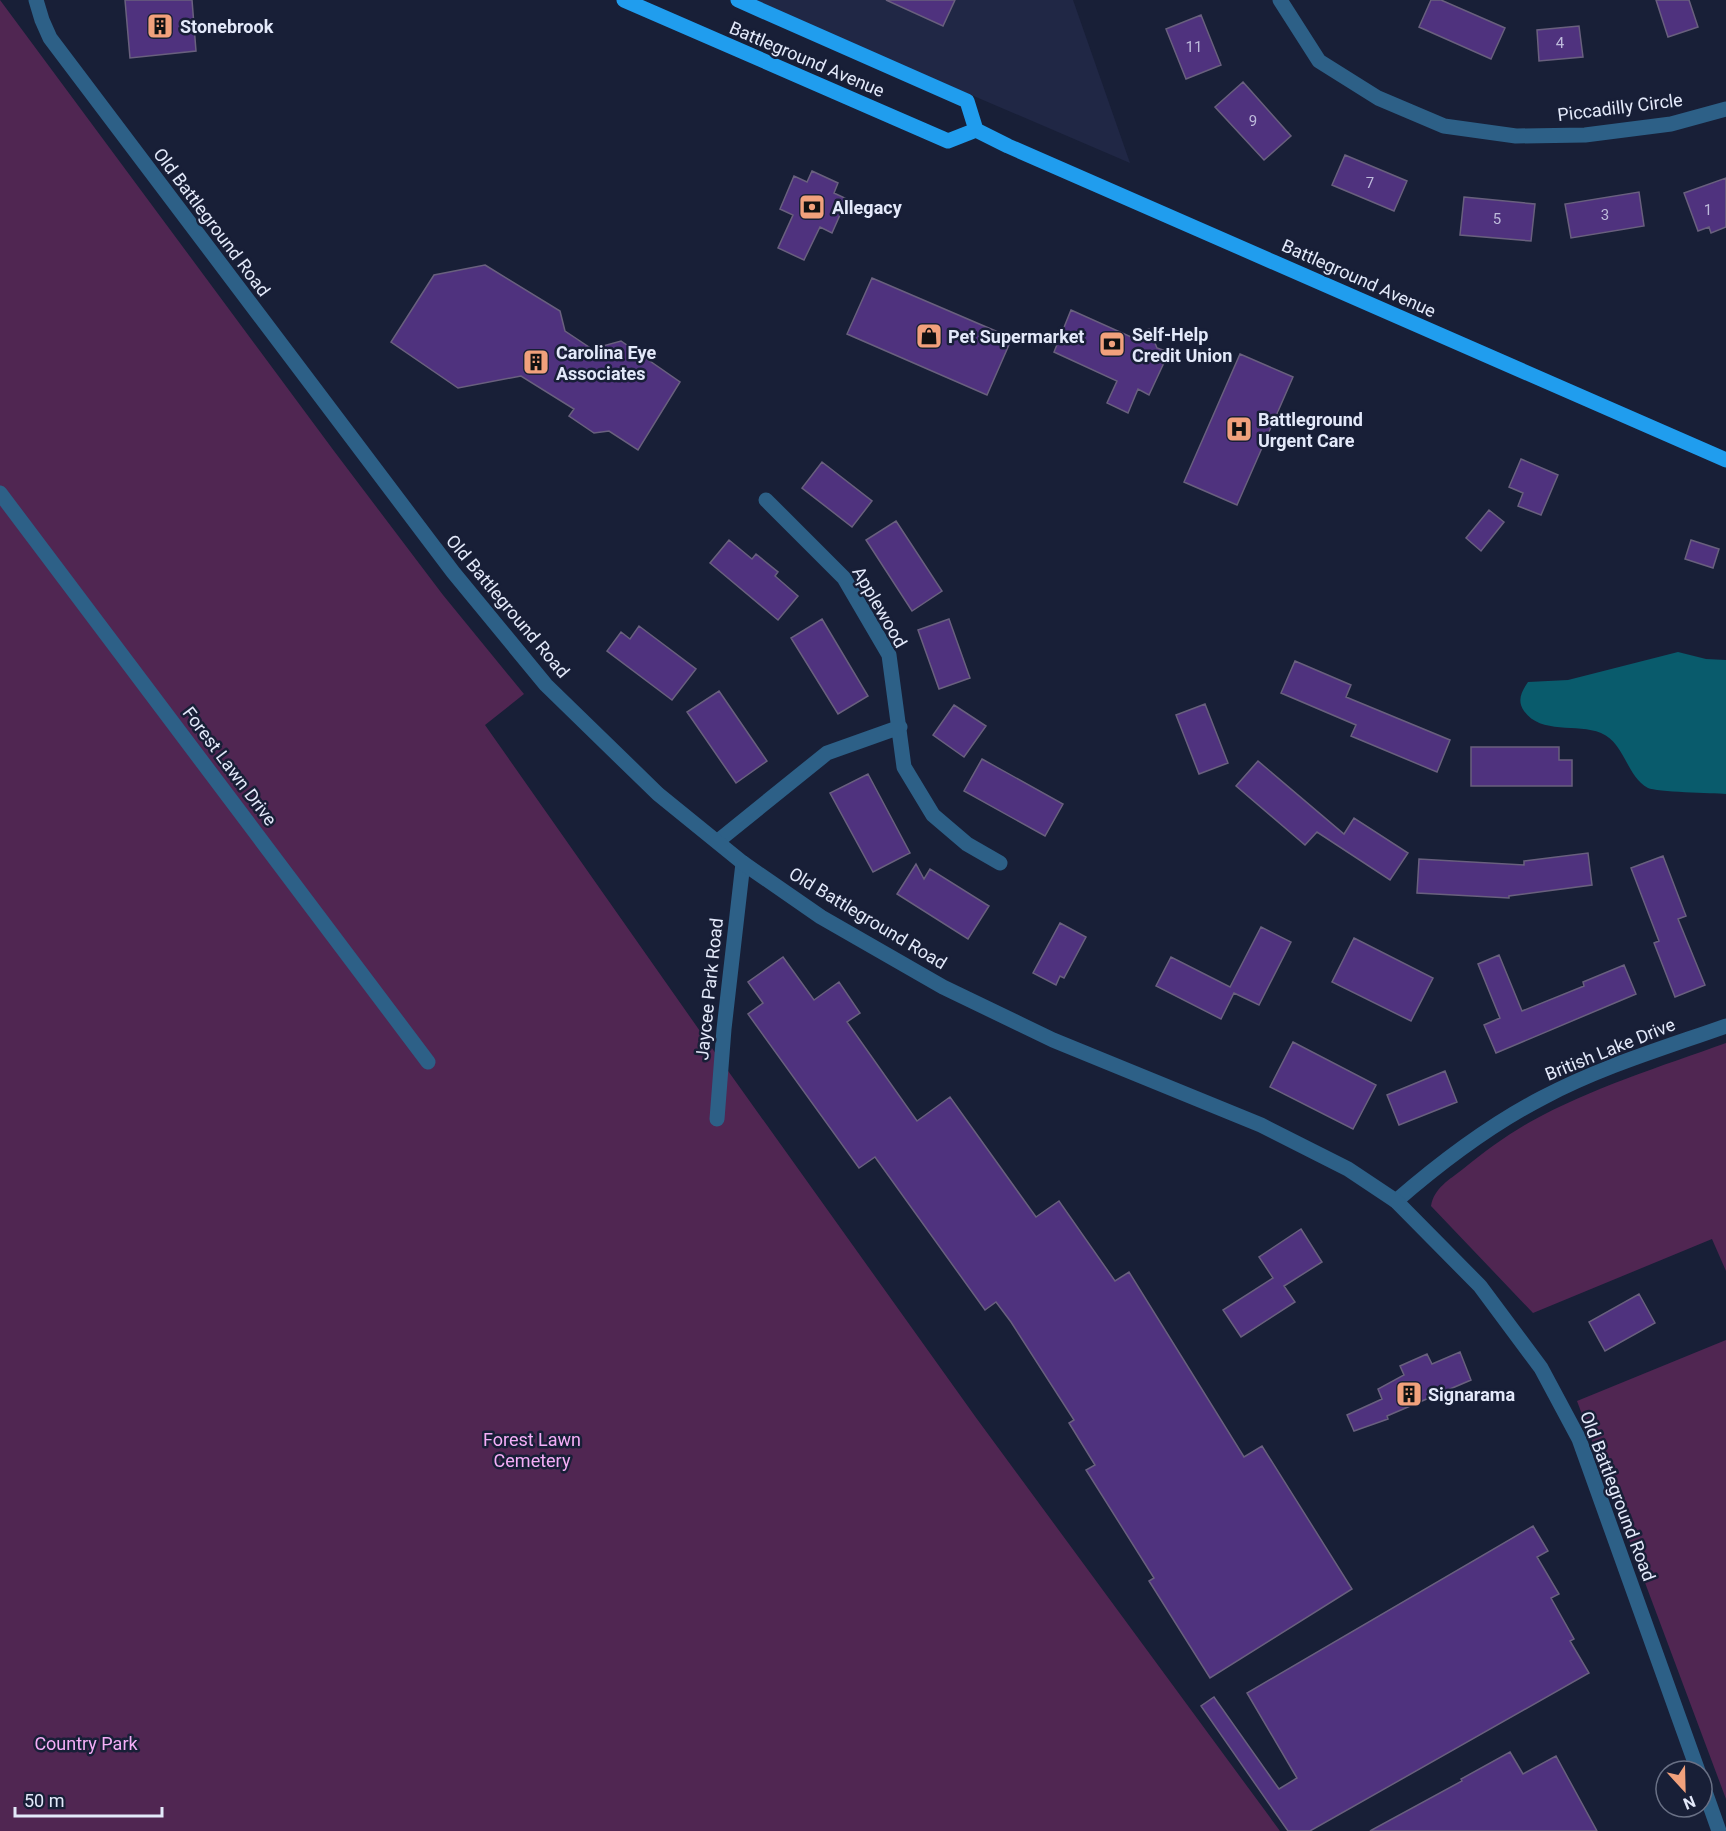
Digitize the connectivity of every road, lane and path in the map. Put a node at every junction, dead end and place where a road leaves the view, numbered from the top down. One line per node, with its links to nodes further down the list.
1 (36, 0): 11 (street, Old Battleground Road)
2 (624, 0): 6 (main road, Battleground Avenue)
3 (738, 0): 6 (main road, Battleground Avenue)
4 (1280, 0): 5 (street, Piccadilly Circle)
5 (1726, 110)
6 (976, 130): 7 (main road, Battleground Avenue)
7 (1726, 460)
8 (0, 493): 15 (street, Forest Lawn Drive)
9 (766, 500): 10 (street, Applewood)
10 (900, 727): 11 (street); 13 (street, Applewood)
11 (718, 841): 12 (street, Old Battleground Road)
12 (743, 862): 16 (street, Jaycee Park Road); 17 (street, Old Battleground Road)
13 (1000, 863)
14 (1726, 1026): 17 (street, British Lake Drive)
15 (428, 1062)
16 (717, 1119)
17 (1396, 1201): 18 (street, Old Battleground Road)
18 (1694, 1759)

